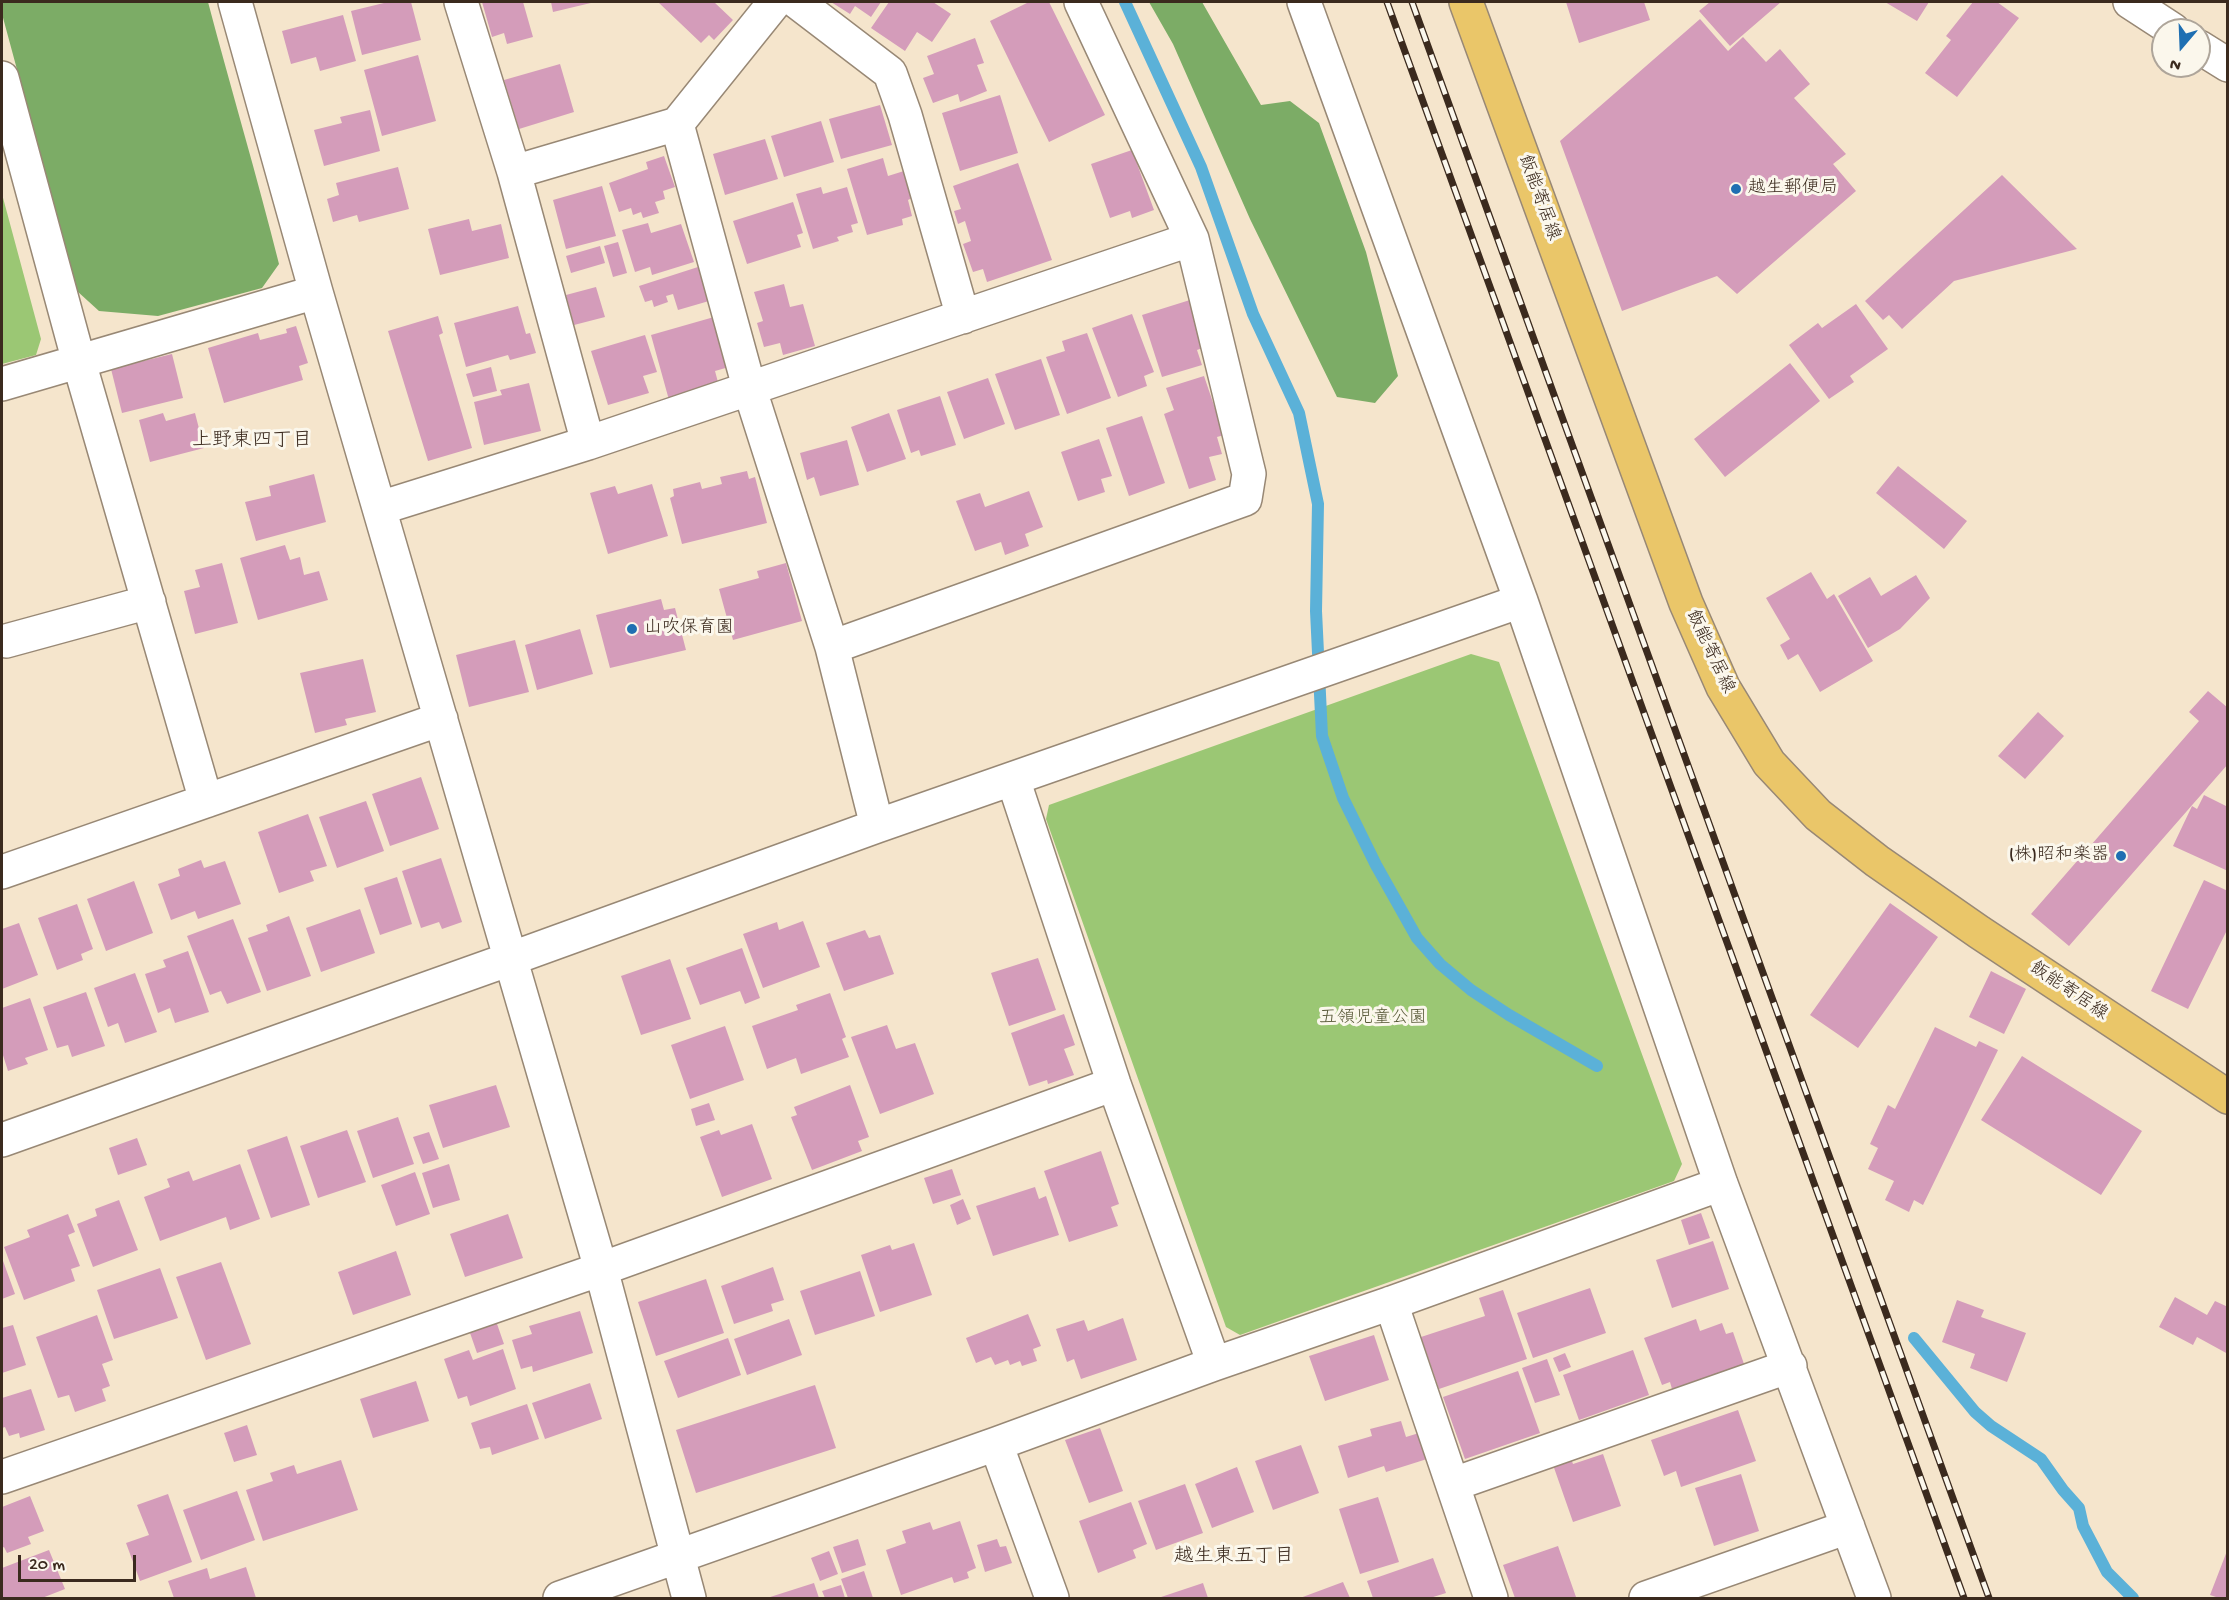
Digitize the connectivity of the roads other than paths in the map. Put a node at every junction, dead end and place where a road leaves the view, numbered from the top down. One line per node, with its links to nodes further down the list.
1 (238, 2): 16 (street)
2 (461, 2): 14 (street)
3 (775, 2): 13 (street)
4 (797, 2): 17 (street)
5 (1081, 2): 15 (street)
6 (1304, 2): 23 (street)
7 (1466, 2): 34 (main road, 飯能寄居線)
8 (2130, 2): 9 (street)
9 (2155, 18)
10 (2211, 54): 11 (street)
11 (2228, 65)
12 (2, 78): 18 (street)
13 (677, 124): 14 (street); 20 (street)
14 (514, 172): 21 (street)
15 (1192, 239): 17 (street); 26 (street)
16 (316, 292): 18 (street); 22 (street)
17 (963, 317): 20 (street)
18 (79, 362): 19 (street); 24 (street)
19 (2, 384)
20 (749, 387): 21 (street); 26 (street)
21 (588, 443): 22 (street)
22 (380, 508): 27 (street)
23 (1521, 601): 28 (street); 36 (street)
24 (149, 602): 25 (street); 29 (street)
25 (6, 641)
26 (832, 647): 30 (street)
27 (441, 719): 29 (street); 32 (street)
28 (1013, 779): 30 (street); 33 (street)
29 (206, 801): 31 (street)
30 (877, 826): 32 (street)
31 (2, 872)
32 (510, 959): 35 (street); 37 (street)
33 (1114, 1084): 37 (street); 39 (street)
34 (2228, 1097)
35 (2, 1140)
36 (1722, 1184): 38 (street); 40 (street)
37 (601, 1269): 42 (street); 45 (street)
38 (1391, 1303): 39 (street); 43 (street)
39 (1214, 1364): 41 (street)
40 (1790, 1366): 43 (street); 44 (street)
41 (996, 1444): 45 (street); 49 (street)
42 (2, 1477)
43 (1454, 1484): 50 (street)
44 (1848, 1527): 46 (street); 51 (street)
45 (677, 1557): 47 (street); 48 (street)
46 (1651, 1598)
47 (560, 1599)
48 (689, 1599)
49 (1053, 1599)
50 (1491, 1599)
51 (1874, 1599)

